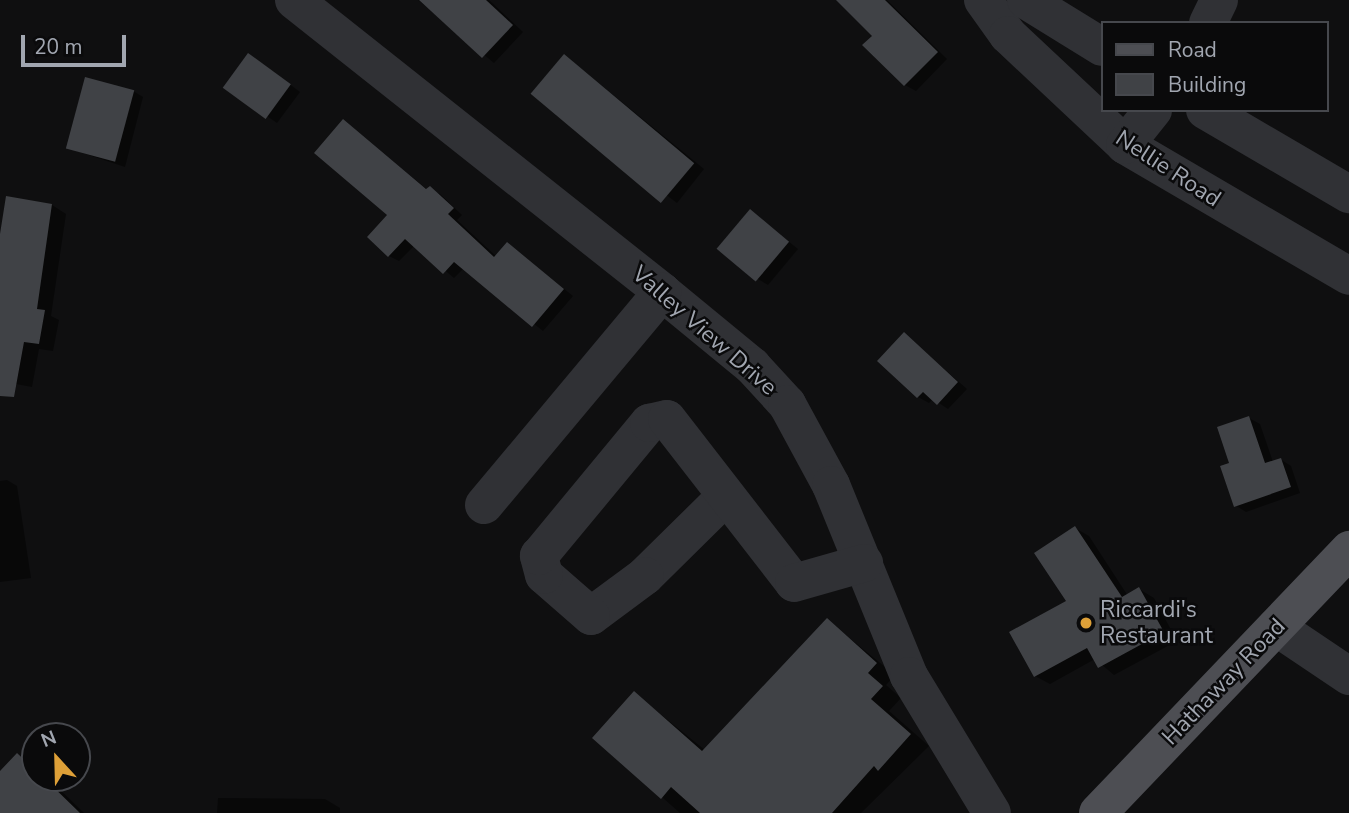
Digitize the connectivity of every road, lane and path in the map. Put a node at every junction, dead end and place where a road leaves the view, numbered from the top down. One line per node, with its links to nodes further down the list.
1 (294, 0): 12 (street, Valley View Drive)
2 (983, 0): 9 (street, Nellie Road)
3 (1026, 0): 6 (street)
4 (1219, 0): 5 (street)
5 (1209, 21)
6 (1100, 46)
7 (1151, 112): 9 (street)
8 (1208, 112): 10 (street)
9 (1125, 145): 11 (street, Nellie Road)
10 (1349, 194)
11 (1349, 276)
12 (662, 292): 14 (street); 16 (street, Valley View Drive)
13 (725, 497): 13 (street); 16 (street)
14 (484, 505)
15 (1349, 550): 17 (main road, Hathaway Road)
16 (864, 563): 19 (street, Valley View Drive)
17 (1276, 627): 18 (street); 20 (main road, Hathaway Road)
18 (1349, 676)
19 (992, 813)
20 (1098, 813)

